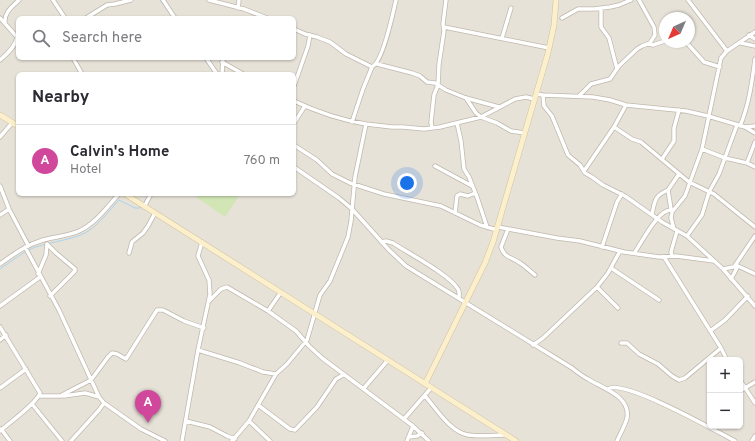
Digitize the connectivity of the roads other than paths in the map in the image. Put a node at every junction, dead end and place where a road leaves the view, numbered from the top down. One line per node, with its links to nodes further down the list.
1 (19, 0): 24 (street)
2 (54, 0): 17 (street)
3 (131, 0): 18 (street)
4 (163, 0): 19 (street)
5 (209, 0): 13 (street)
6 (239, 0): 13 (street)
7 (396, 0): 46 (street)
8 (446, 0): 25 (street)
9 (556, 0): 38 (main road)
10 (631, 0): 15 (street)
11 (639, 0): 36 (street)
12 (688, 0): 40 (street)
13 (238, 8): 16 (street)
14 (511, 8): 31 (street)
15 (601, 9): 23 (street); 49 (street)
16 (253, 13): 20 (street); 21 (street)
17 (63, 16)
18 (89, 16)
19 (174, 16)
20 (251, 16)
21 (261, 16)
22 (0, 18): 24 (street)
23 (562, 18)
24 (5, 24): 28 (street)
25 (444, 27): 31 (street); 55 (street)
26 (296, 30): 29 (street)
27 (755, 32): 30 (street)
28 (16, 34)
29 (310, 35): 48 (street); 54 (street)
30 (749, 35): 32 (street); 35 (street)
31 (502, 38): 38 (street)
32 (755, 39)
33 (16, 43): 42 (street)
34 (659, 43): 36 (street)
35 (741, 43): 37 (street); 40 (street)
36 (648, 44): 49 (street)
37 (755, 46)
38 (549, 48): 57 (main road)
39 (691, 48): 47 (street)
40 (727, 51): 47 (street)
41 (755, 59): 59 (street)
42 (0, 60)
43 (73, 60): 50 (street)
44 (208, 60): 51 (street)
45 (223, 60): 52 (street); 53 (street)
46 (377, 64): 48 (street); 55 (street)
47 (720, 67): 68 (street)
48 (372, 68): 71 (street)
49 (617, 69): 58 (street)
50 (81, 72)
51 (216, 72)
52 (222, 72)
53 (240, 72)
54 (296, 80)
55 (438, 85): 60 (street); 80 (street)
56 (543, 95): 57 (street); 58 (street); 93 (street)
57 (535, 96): 65 (street); 82 (main road)
58 (579, 96): 63 (street)
59 (750, 97): 61 (street); 76 (street)
60 (466, 98): 65 (street); 69 (street)
61 (755, 99)
62 (296, 102): 64 (street)
63 (626, 105): 66 (street); 78 (street)
64 (305, 106): 70 (street); 71 (street)
65 (498, 107): 69 (street)
66 (679, 110): 68 (street); 88 (street)
67 (0, 115): 72 (main road)
68 (708, 116): 76 (street); 86 (street)
69 (481, 117): 73 (street); 82 (street)
70 (296, 120)
71 (352, 122): 74 (street)
72 (12, 123): 75 (main road); 83 (street)
73 (457, 123): 80 (street); 98 (street)
74 (366, 124): 80 (street); 96 (street)
75 (16, 125)
76 (738, 126): 79 (street); 87 (street)
77 (755, 126): 79 (street)
78 (614, 127): 88 (street); 93 (street)
79 (745, 127): 81 (street)
80 (432, 128)
81 (755, 132)
82 (525, 133): 117 (main road)
83 (0, 138)
84 (755, 142): 89 (street)
85 (296, 147): 96 (street)
86 (702, 149): 87 (street); 95 (street)
87 (725, 158): 89 (street); 100 (street)
88 (662, 159): 94 (street)
89 (747, 163): 91 (street)
90 (435, 166): 98 (street)
91 (755, 167)
92 (296, 168): 108 (street)
93 (584, 171): 102 (street)
94 (679, 174): 95 (street); 99 (street)
95 (689, 182): 100 (street); 109 (street)
96 (354, 185): 108 (street); 111 (street)
97 (0, 186): 107 (street)
98 (472, 186): 101 (street)
99 (668, 190): 109 (street); 112 (street)
100 (709, 192): 116 (street); 120 (street)
101 (475, 193): 111 (street); 115 (street)
102 (622, 194): 112 (street); 127 (street)
103 (117, 196): 122 (street)
104 (132, 196): 106 (main road)
105 (150, 196): 106 (street)
106 (144, 206): 110 (main road)
107 (9, 209): 113 (street); 126 (street)
108 (352, 209): 124 (street); 155 (street)
109 (672, 210): 114 (street); 119 (street)
110 (155, 213): 123 (main road); 130 (street)
111 (455, 213): 115 (street)
112 (652, 214): 114 (street)
113 (0, 215)
114 (658, 218): 119 (street); 129 (street)
115 (487, 227): 117 (street)
116 (755, 227)
117 (498, 229): 118 (street); 150 (main road)
118 (508, 229): 127 (street); 141 (street)
119 (676, 230): 120 (street); 131 (street)
120 (687, 236): 133 (street)
121 (755, 236): 136 (street)
122 (47, 239): 125 (street); 126 (street)
123 (202, 242): 144 (main road); 149 (street)
124 (381, 242): 147 (street); 147 (street)
125 (47, 244): 140 (street); 145 (street)
126 (26, 246): 134 (street); 140 (street)
127 (602, 247): 128 (street)
128 (620, 251): 129 (street); 137 (street)
129 (635, 252): 132 (street)
130 (129, 253)
131 (672, 256): 132 (street); 133 (street)
132 (664, 257): 158 (street)
133 (714, 261): 138 (street)
134 (0, 264)
135 (738, 266): 136 (street); 139 (street); 142 (street)
136 (734, 267): 138 (street)
137 (610, 268): 143 (street); 148 (street)
138 (723, 268): 142 (street)
139 (755, 274)
140 (39, 275): 145 (street); 151 (street)
141 (535, 275)
142 (731, 279): 146 (street)
143 (597, 287): 153 (street); 163 (street)
144 (281, 292): 154 (street); 155 (main road)
145 (50, 296): 171 (street)
146 (748, 296): 152 (street); 158 (street)
147 (459, 298): 150 (street)
148 (659, 300)
149 (209, 301): 154 (street); 157 (street)
150 (465, 302): 163 (street); 173 (main road)
151 (0, 306)
152 (755, 306)
153 (618, 308)
154 (268, 311): 161 (street)
155 (313, 313): 161 (street); 167 (main road)
156 (0, 327): 159 (street)
157 (204, 328): 165 (street); 171 (street)
158 (710, 331): 164 (street)
159 (6, 335): 160 (street); 168 (street)
160 (0, 340)
161 (306, 342): 169 (street); 170 (street)
162 (622, 343): 164 (street)
163 (533, 345): 179 (street)
164 (721, 348): 166 (street)
165 (198, 350): 169 (street); 189 (street)
166 (726, 357)
167 (388, 360): 173 (main road); 176 (street)
168 (26, 370): 175 (street); 180 (street)
169 (276, 374): 187 (street)
170 (343, 375): 176 (street); 187 (street)
171 (91, 380): 181 (street); 183 (street)
172 (755, 382): 178 (street)
173 (425, 384): 177 (main road)
174 (743, 385): 178 (street)
175 (0, 388)
176 (364, 388): 188 (street)
177 (431, 388): 182 (street); 197 (main road)
178 (745, 388): 185 (street)
179 (608, 389): 191 (street); 211 (street)
180 (39, 396): 181 (street); 186 (street)
181 (60, 396): 183 (street)
182 (425, 396): 188 (street); 196 (street)
183 (99, 397): 184 (street)
184 (104, 403): 203 (street); 204 (street)
185 (755, 403)
186 (32, 404): 194 (street); 202 (street)
187 (258, 405): 190 (street)
188 (404, 419): 192 (street)
189 (186, 420): 200 (street); 205 (street)
190 (249, 421): 200 (street); 206 (street)
191 (707, 424)
192 (413, 426): 195 (street); 198 (street)
193 (716, 429): 212 (street)
194 (0, 430): 201 (street)
195 (422, 433): 198 (street); 208 (street)
196 (468, 435): 197 (street); 209 (street)
197 (507, 435): 210 (main road)
198 (409, 436): 207 (street)
199 (755, 436): 213 (street)
200 (233, 440)
201 (10, 441)
202 (62, 441)
203 (71, 441)
204 (165, 441)
205 (182, 441)
206 (270, 441)
207 (407, 441)
208 (429, 441)
209 (468, 441)
210 (516, 441)
211 (617, 441)
212 (735, 441)
213 (752, 441)

